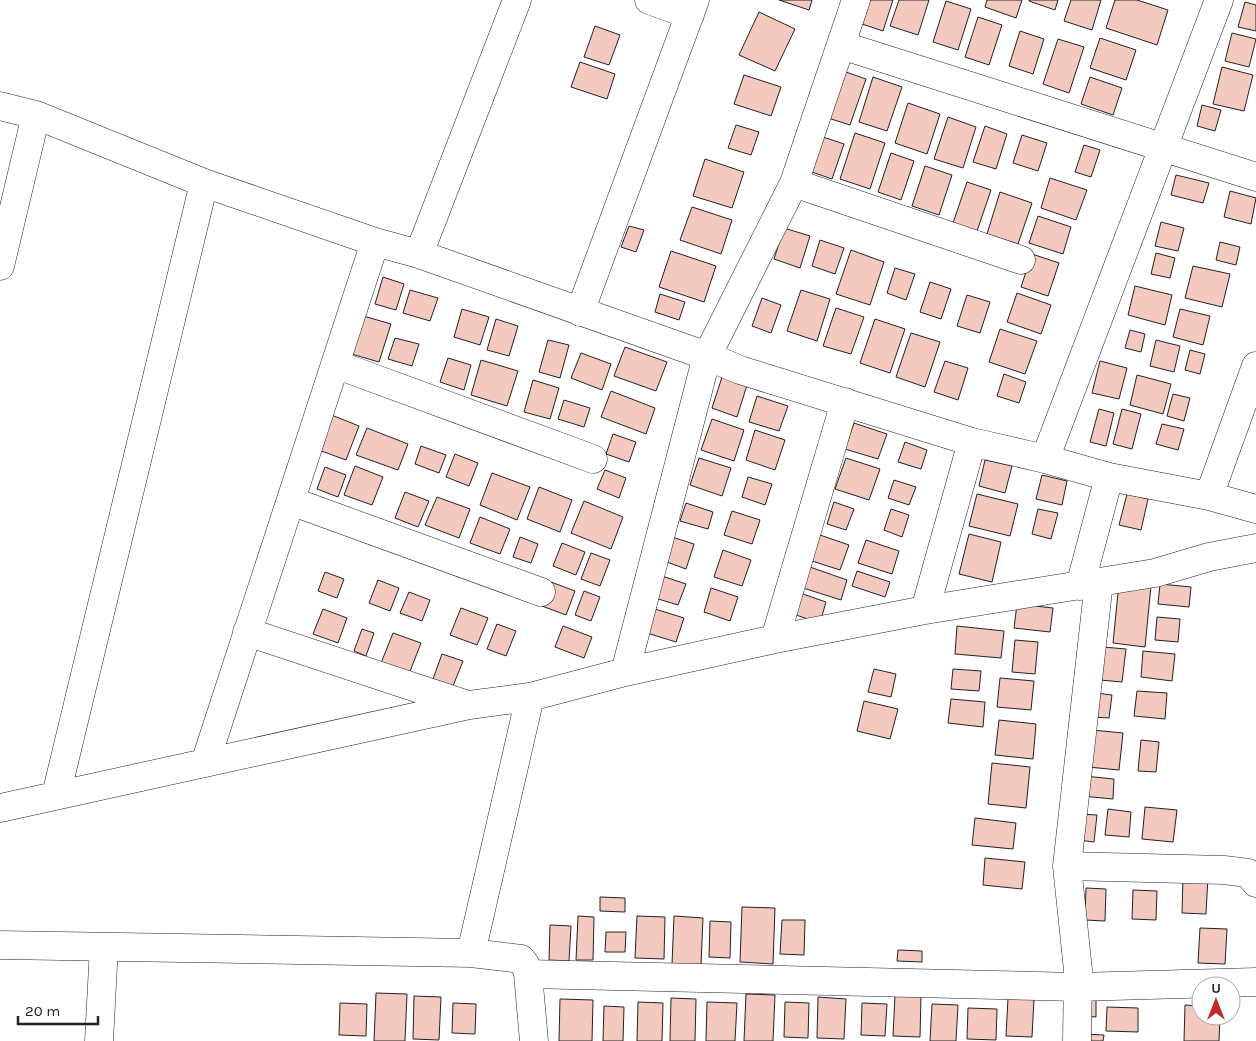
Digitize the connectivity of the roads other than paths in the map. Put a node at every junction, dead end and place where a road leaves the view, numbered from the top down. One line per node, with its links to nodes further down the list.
1 (517, 0): 14 (street)
2 (649, 0): 5 (street)
3 (856, 0): 6 (street)
4 (1219, 0): 9 (street)
5 (693, 7): 17 (street)
6 (841, 45): 9 (street); 12 (street)
7 (0, 106): 8 (street)
8 (36, 114): 11 (street); 16 (street)
9 (1163, 148): 10 (street); 24 (street)
10 (1256, 177)
11 (204, 182): 13 (street); 39 (street)
12 (794, 183): 15 (street); 18 (street)
13 (376, 242): 14 (street); 19 (street)
14 (419, 254): 17 (street)
15 (1022, 260)
16 (0, 266)
17 (580, 312): 18 (street)
18 (707, 356): 21 (street); 35 (street)
19 (335, 364): 23 (street); 27 (street)
20 (1256, 366): 26 (street)
21 (845, 402): 22 (street); 34 (street)
22 (972, 442): 24 (street); 32 (street)
23 (593, 459)
24 (1045, 459): 25 (street)
25 (1109, 478): 26 (street); 30 (street)
26 (1209, 496): 28 (street)
27 (291, 501): 31 (street); 33 (street)
28 (1256, 509)
29 (1256, 548): 30 (street)
30 (1090, 584): 32 (street); 41 (street)
31 (541, 592)
32 (926, 610): 34 (street)
33 (247, 632): 37 (street); 38 (street)
34 (775, 639): 35 (street)
35 (625, 672): 36 (street)
36 (530, 696): 37 (street); 45 (street)
37 (469, 705): 38 (street)
38 (204, 763): 39 (street)
39 (56, 795): 40 (street)
40 (0, 808)
41 (1067, 866): 42 (street); 48 (street)
42 (1256, 883)
43 (0, 945): 44 (street)
44 (104, 947): 45 (street); 49 (street)
45 (471, 953): 46 (street)
46 (528, 974): 48 (street); 50 (street)
47 (1256, 982): 48 (street)
48 (1077, 987): 51 (street)
49 (99, 1041)
50 (534, 1041)
51 (1077, 1041)

